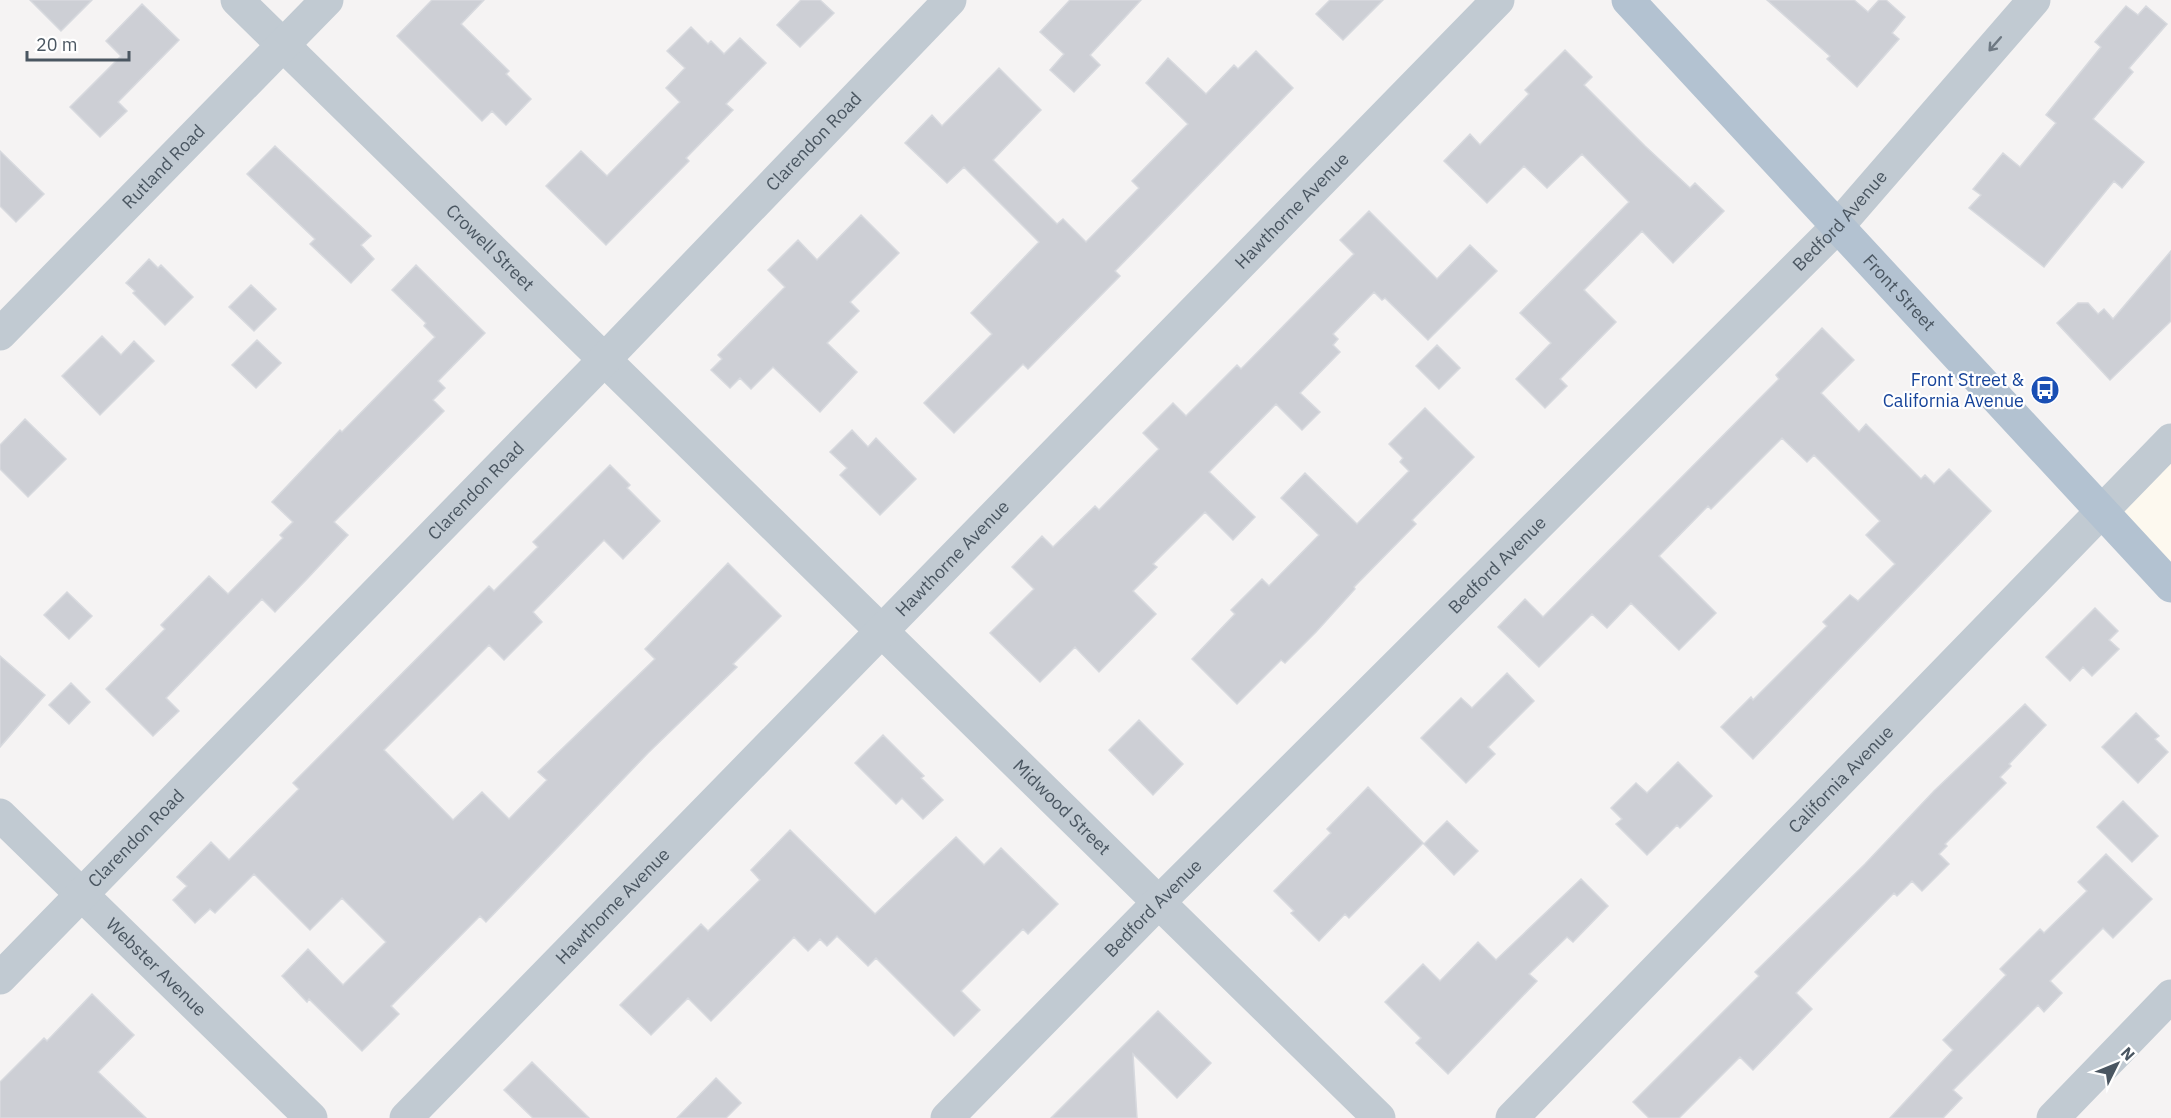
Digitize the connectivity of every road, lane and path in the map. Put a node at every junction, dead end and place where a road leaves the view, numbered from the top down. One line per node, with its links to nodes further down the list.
1 (237, 0): 7 (street, Crowell Street)
2 (327, 0): 7 (street, Rutland Road)
3 (950, 0): 10 (street, Clarendon Road)
4 (1498, 0): 15 (street, Hawthorne Avenue)
5 (1628, 0): 8 (main road, Front Street)
6 (2034, 0): 8 (street, Bedford Avenue, one-way to 8)
7 (283, 45): 9 (street, Rutland Road); 10 (street, Crowell Street)
8 (1837, 227): 13 (main road, Front Street); 18 (street, Bedford Avenue)
9 (0, 334)
10 (604, 360): 12 (street, Crowell Street); 17 (street, Clarendon Road)
11 (2171, 440): 13 (street, California Avenue)
12 (744, 495): 15 (street, Midwood Street)
13 (2102, 511): 14 (main road, Front Street); 25 (street, California Avenue)
14 (2171, 586)
15 (882, 630): 18 (street, Midwood Street); 22 (street, Hawthorne Avenue)
16 (0, 815): 17 (street, Webster Avenue)
17 (81, 894): 19 (street, Clarendon Road); 21 (street, Webster Avenue)
18 (1159, 902): 23 (street, Bedford Avenue); 24 (street, Midwood Street)
19 (0, 978)
20 (2171, 996): 26 (street)
21 (310, 1118)
22 (406, 1118)
23 (947, 1118)
24 (1379, 1118)
25 (1512, 1118)
26 (2053, 1118)

